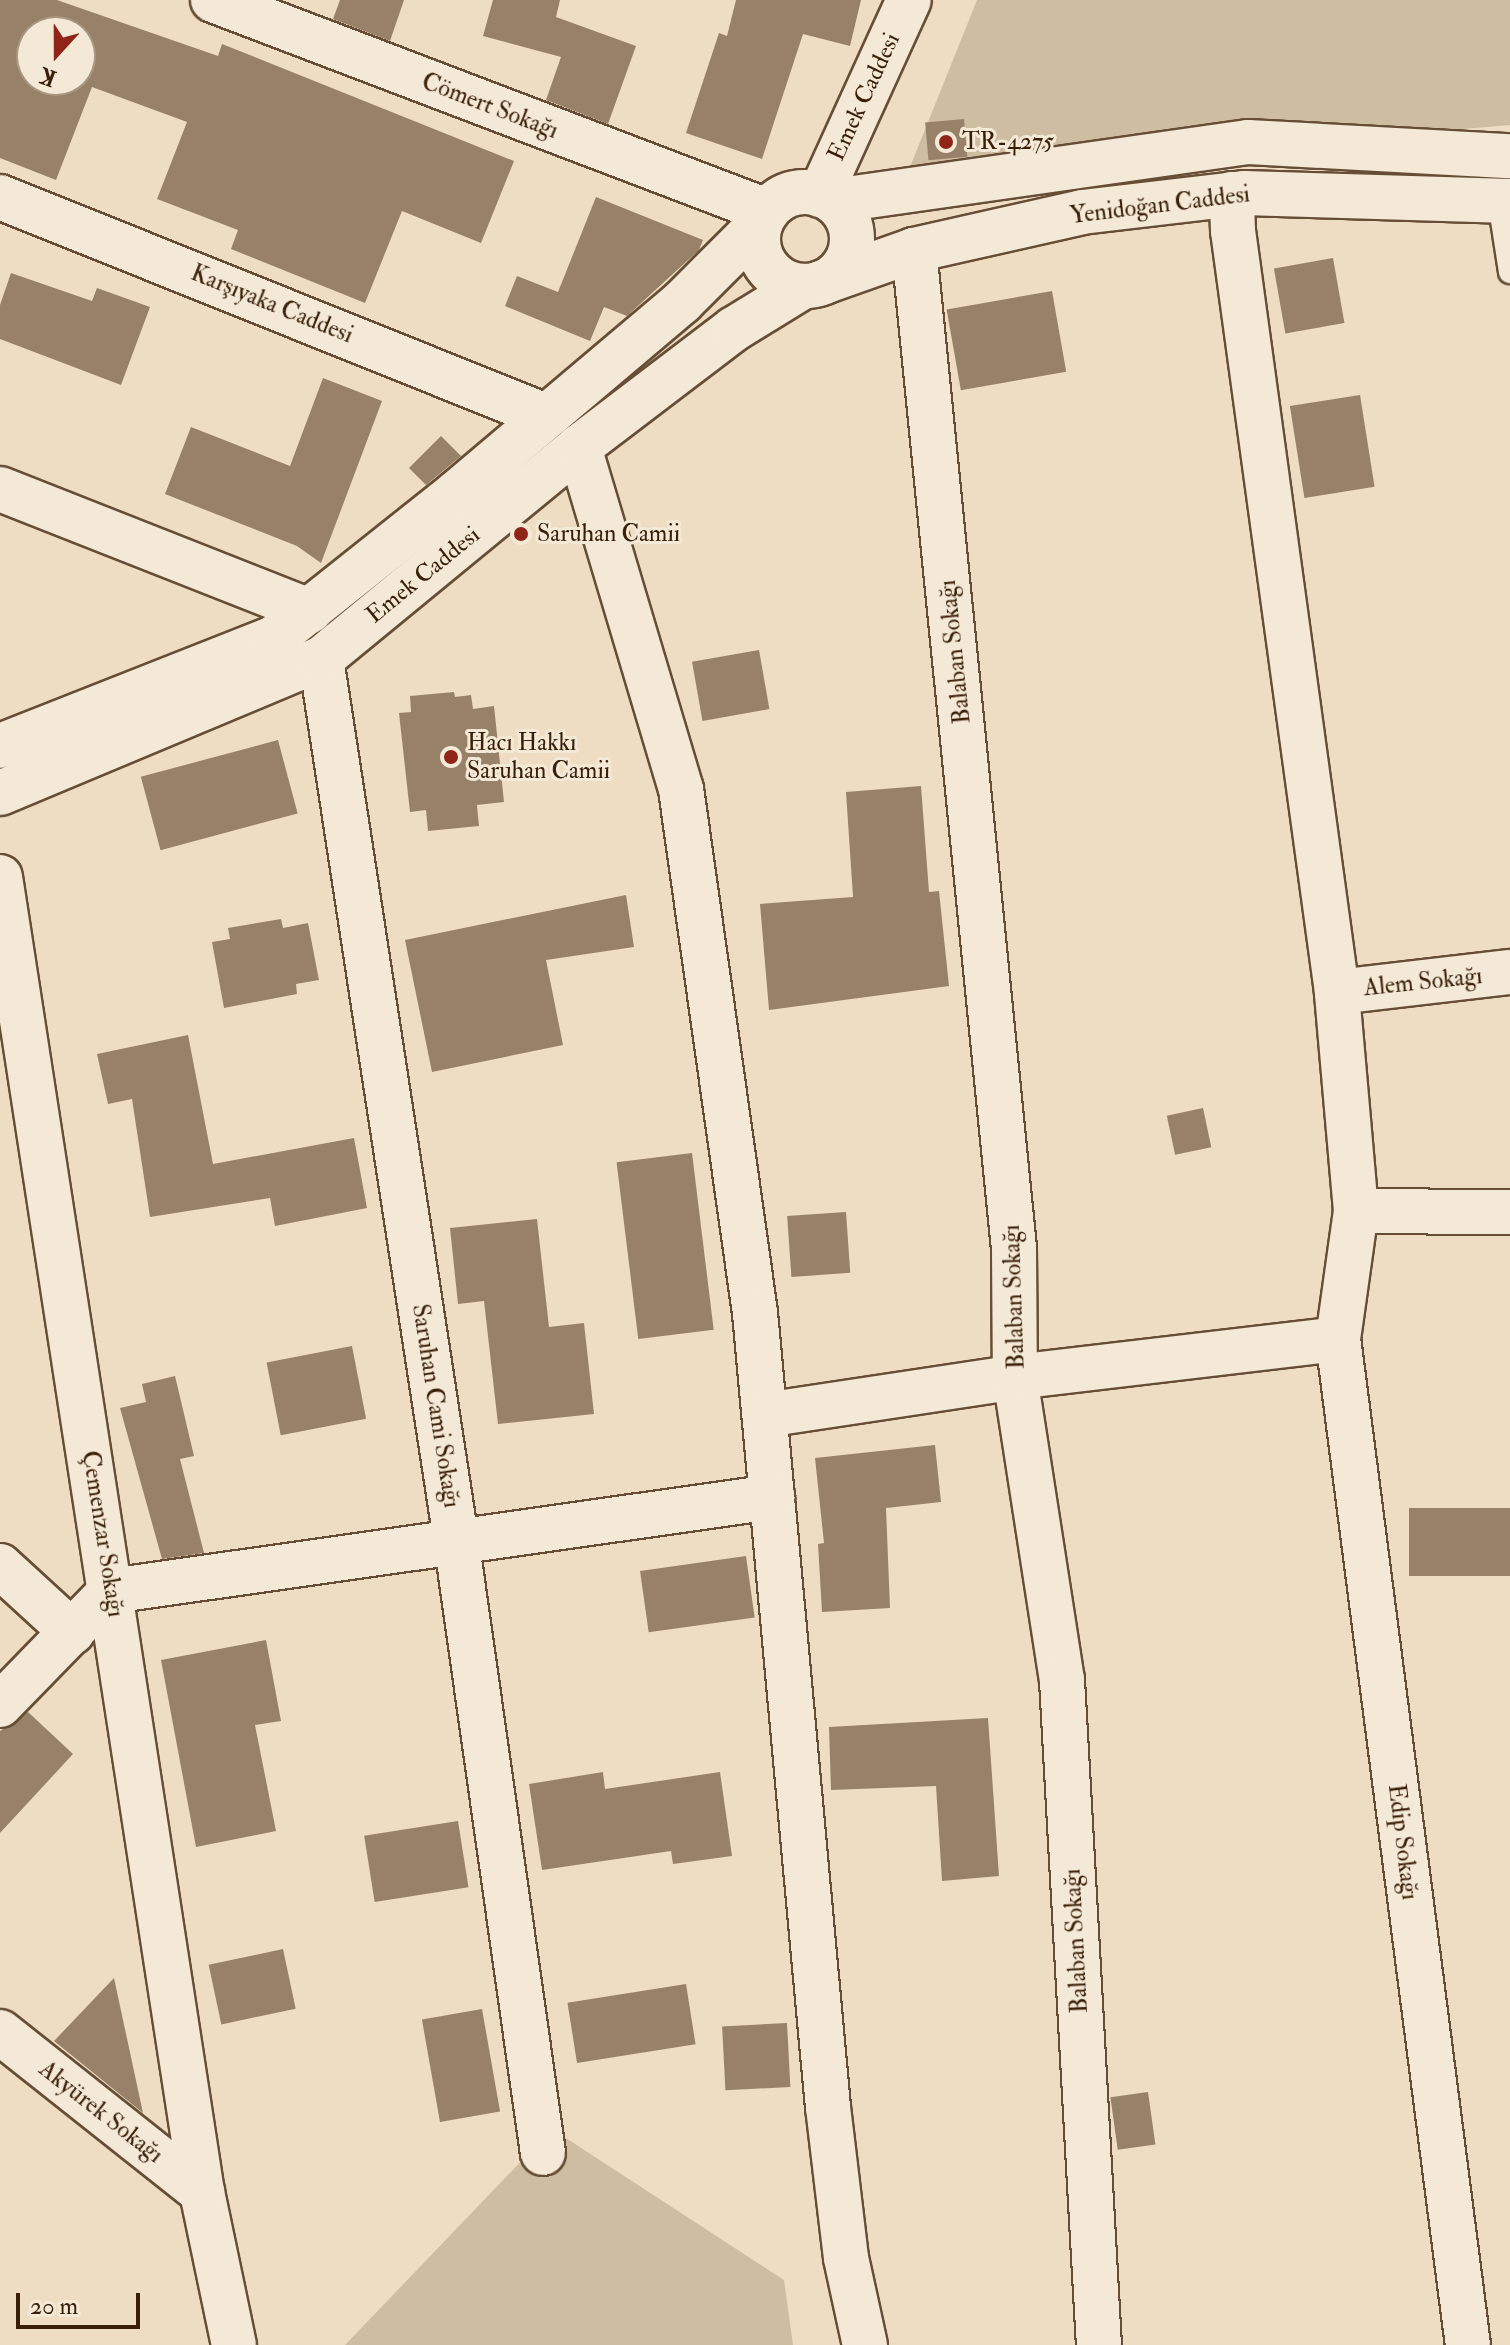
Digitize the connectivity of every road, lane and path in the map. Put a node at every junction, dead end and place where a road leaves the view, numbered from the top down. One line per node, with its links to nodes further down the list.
1 (213, 0): 8 (street, Cömert Sokağı)
2 (909, 0): 6 (street, Emek Caddesi)
3 (1510, 156): 6 (street, Yenidoğan Caddesi)
4 (1232, 194): 7 (street, Yenidoğan Caddesi); 9 (street, Yenidoğan Caddesi); 21 (street, Edip Sokağı)
5 (0, 197): 12 (street, Karşıyaka Caddesi)
6 (826, 198): 8 (street); 11 (street)
7 (1504, 201): 10 (lane)
8 (763, 218): 11 (street); 12 (street, Emek Caddesi)
9 (914, 250): 11 (street, Yenidoğan Caddesi); 25 (street, Balaban Sokağı)
10 (1510, 272)
11 (811, 285): 13 (street, Emek Caddesi)
12 (543, 415): 13 (street, Karşıyaka Caddesi); 15 (street, Emek Caddesi)
13 (579, 447): 16 (street, Emek Caddesi); 26 (street)
14 (0, 489): 15 (street)
15 (310, 611): 16 (street, Saruhan Cami Sokağı); 17 (street, Emek Caddesi)
16 (321, 659): 18 (street, Emek Caddesi); 28 (street, Saruhan Cami Sokağı)
17 (0, 746)
18 (0, 793)
19 (0, 877): 30 (street, Çemenzar Sokağı)
20 (1510, 972): 21 (street, Alem Sokağı)
21 (1337, 992): 22 (street, Edip Sokağı)
22 (1356, 1211): 23 (street); 24 (street, Edip Sokağı)
23 (1510, 1212)
24 (1338, 1339): 25 (street); 39 (street, Edip Sokağı)
25 (1015, 1377): 26 (street); 38 (street, Balaban Sokağı)
26 (765, 1415): 27 (street)
27 (772, 1497): 28 (street); 37 (street)
28 (456, 1539): 30 (street); 34 (street, Saruhan Cami Sokağı)
29 (0, 1566): 31 (street)
30 (111, 1591): 31 (street); 35 (street, Çemenzar Sokağı)
31 (72, 1632): 32 (street)
32 (0, 1705)
33 (0, 2032): 35 (street, Akyürek Sokağı)
34 (543, 2153)
35 (202, 2192): 36 (street, Çemenzar Sokağı)
36 (234, 2345)
37 (865, 2345)
38 (1099, 2345)
39 (1468, 2345)

